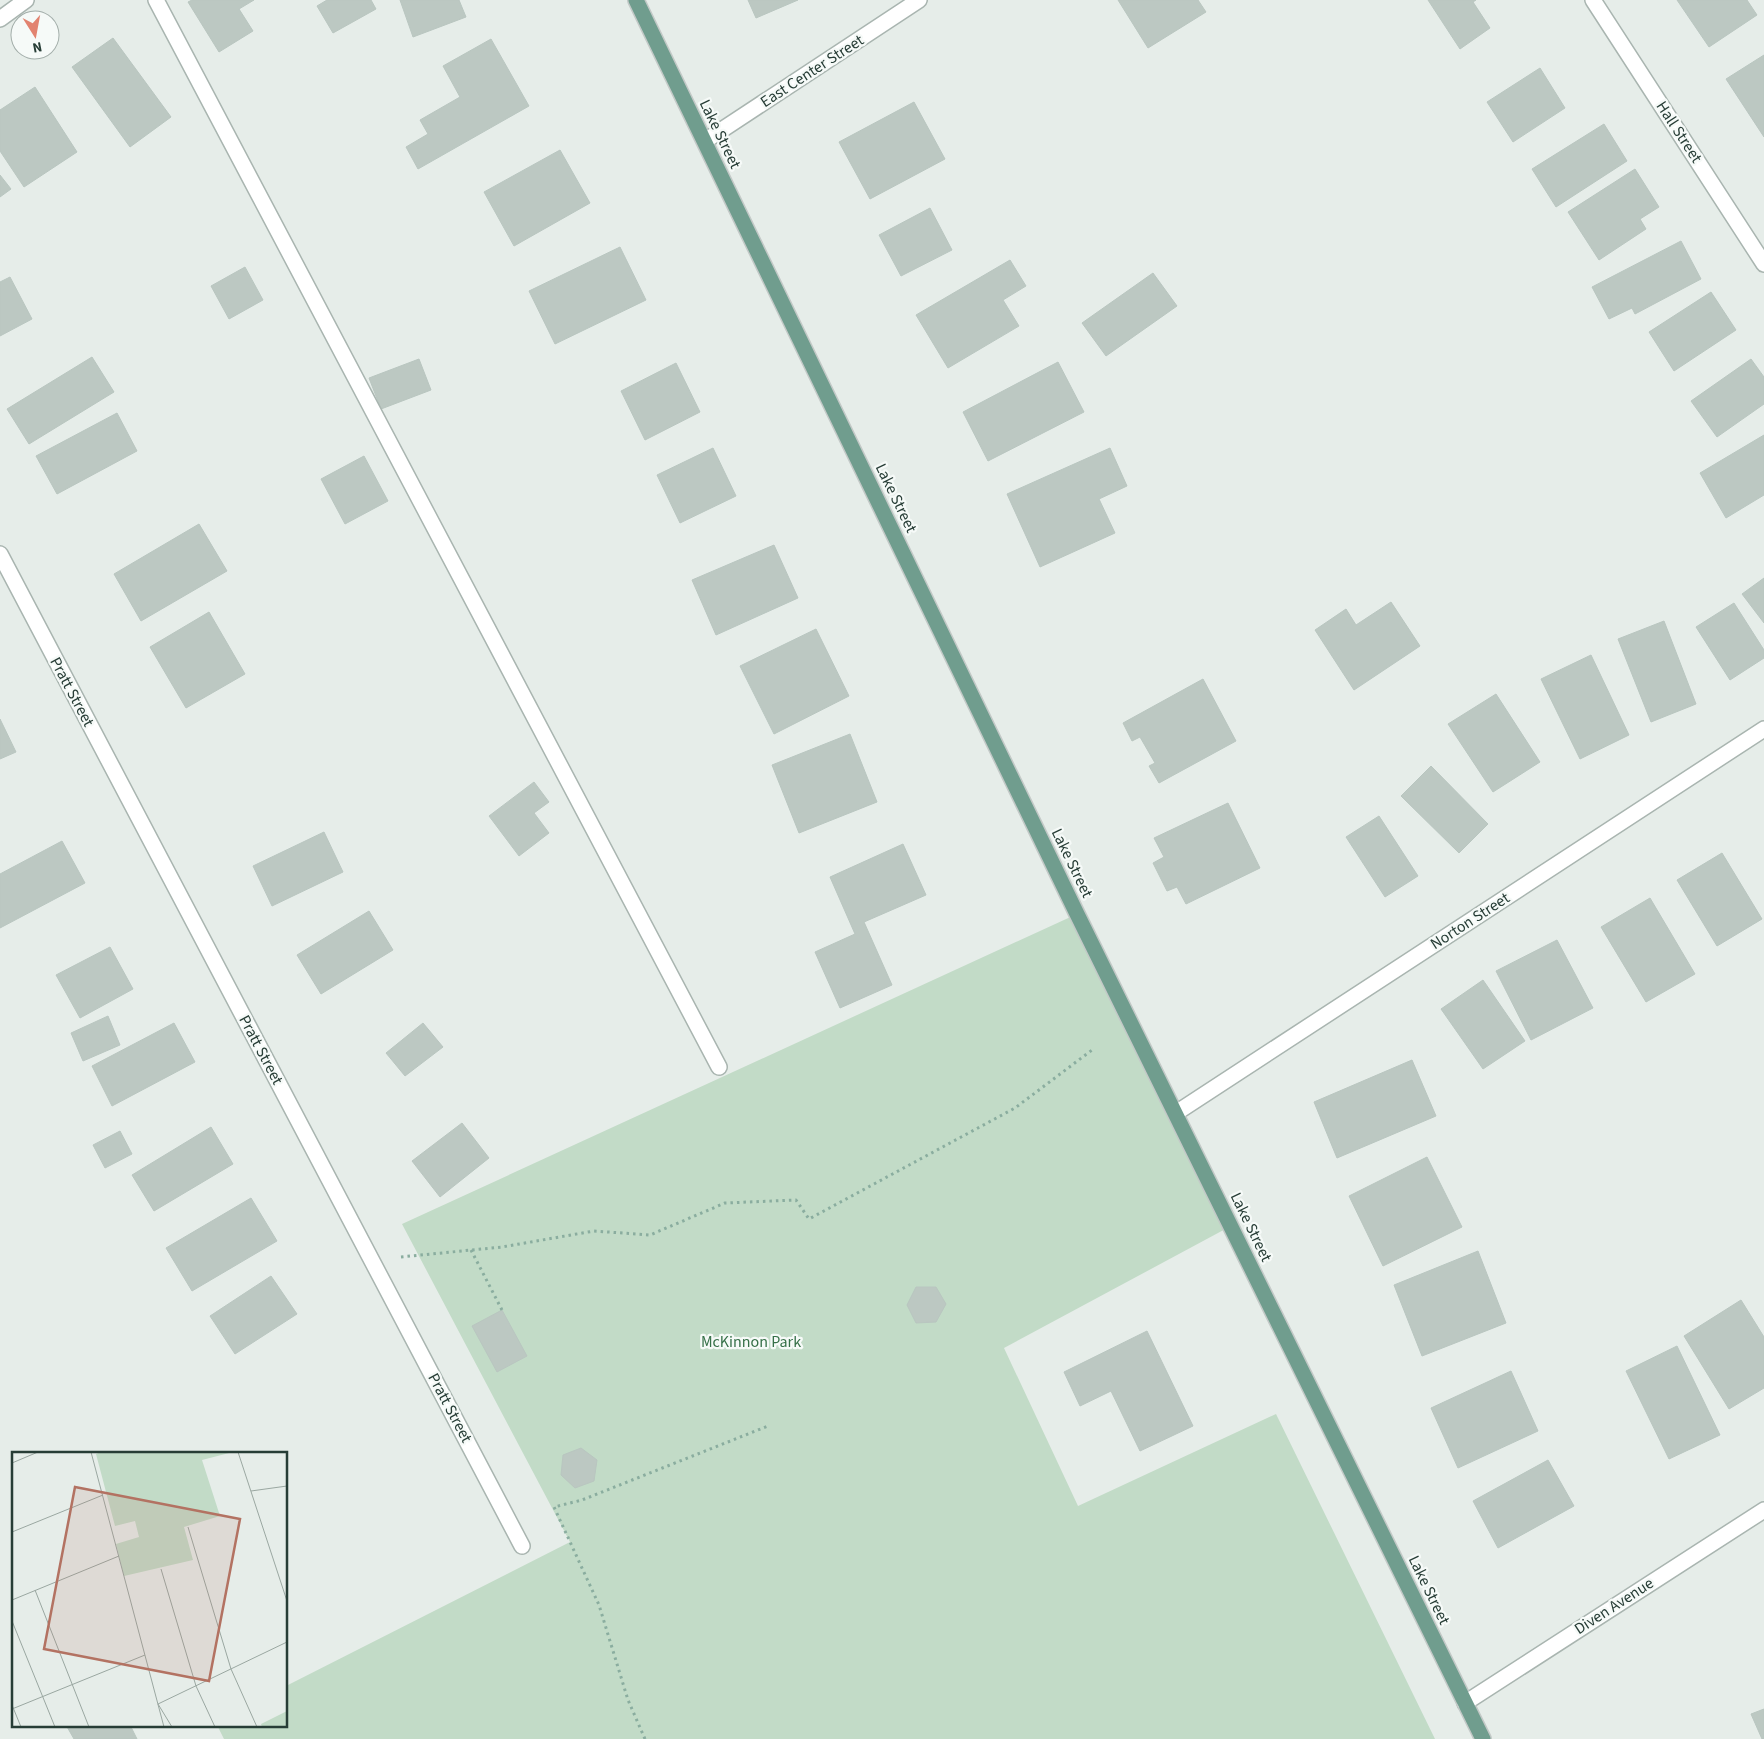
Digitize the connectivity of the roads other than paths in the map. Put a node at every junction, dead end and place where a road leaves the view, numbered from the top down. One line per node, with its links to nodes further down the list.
1 (26, 0): 6 (street)
2 (156, 0): 11 (street)
3 (636, 0): 7 (main road, Lake Street)
4 (919, 0): 7 (street, East Center Street)
5 (1593, 0): 8 (street, Hall Street)
6 (0, 19)
7 (705, 141): 12 (main road, Lake Street)
8 (1764, 264)
9 (0, 554): 14 (street, Pratt Street)
10 (1764, 729): 12 (street, Norton Street)
11 (719, 1067)
12 (1176, 1113): 15 (main road, Lake Street)
13 (1764, 1510): 15 (street, Diven Avenue)
14 (522, 1546)
15 (1465, 1704): 16 (main road, Lake Street)
16 (1483, 1739)

